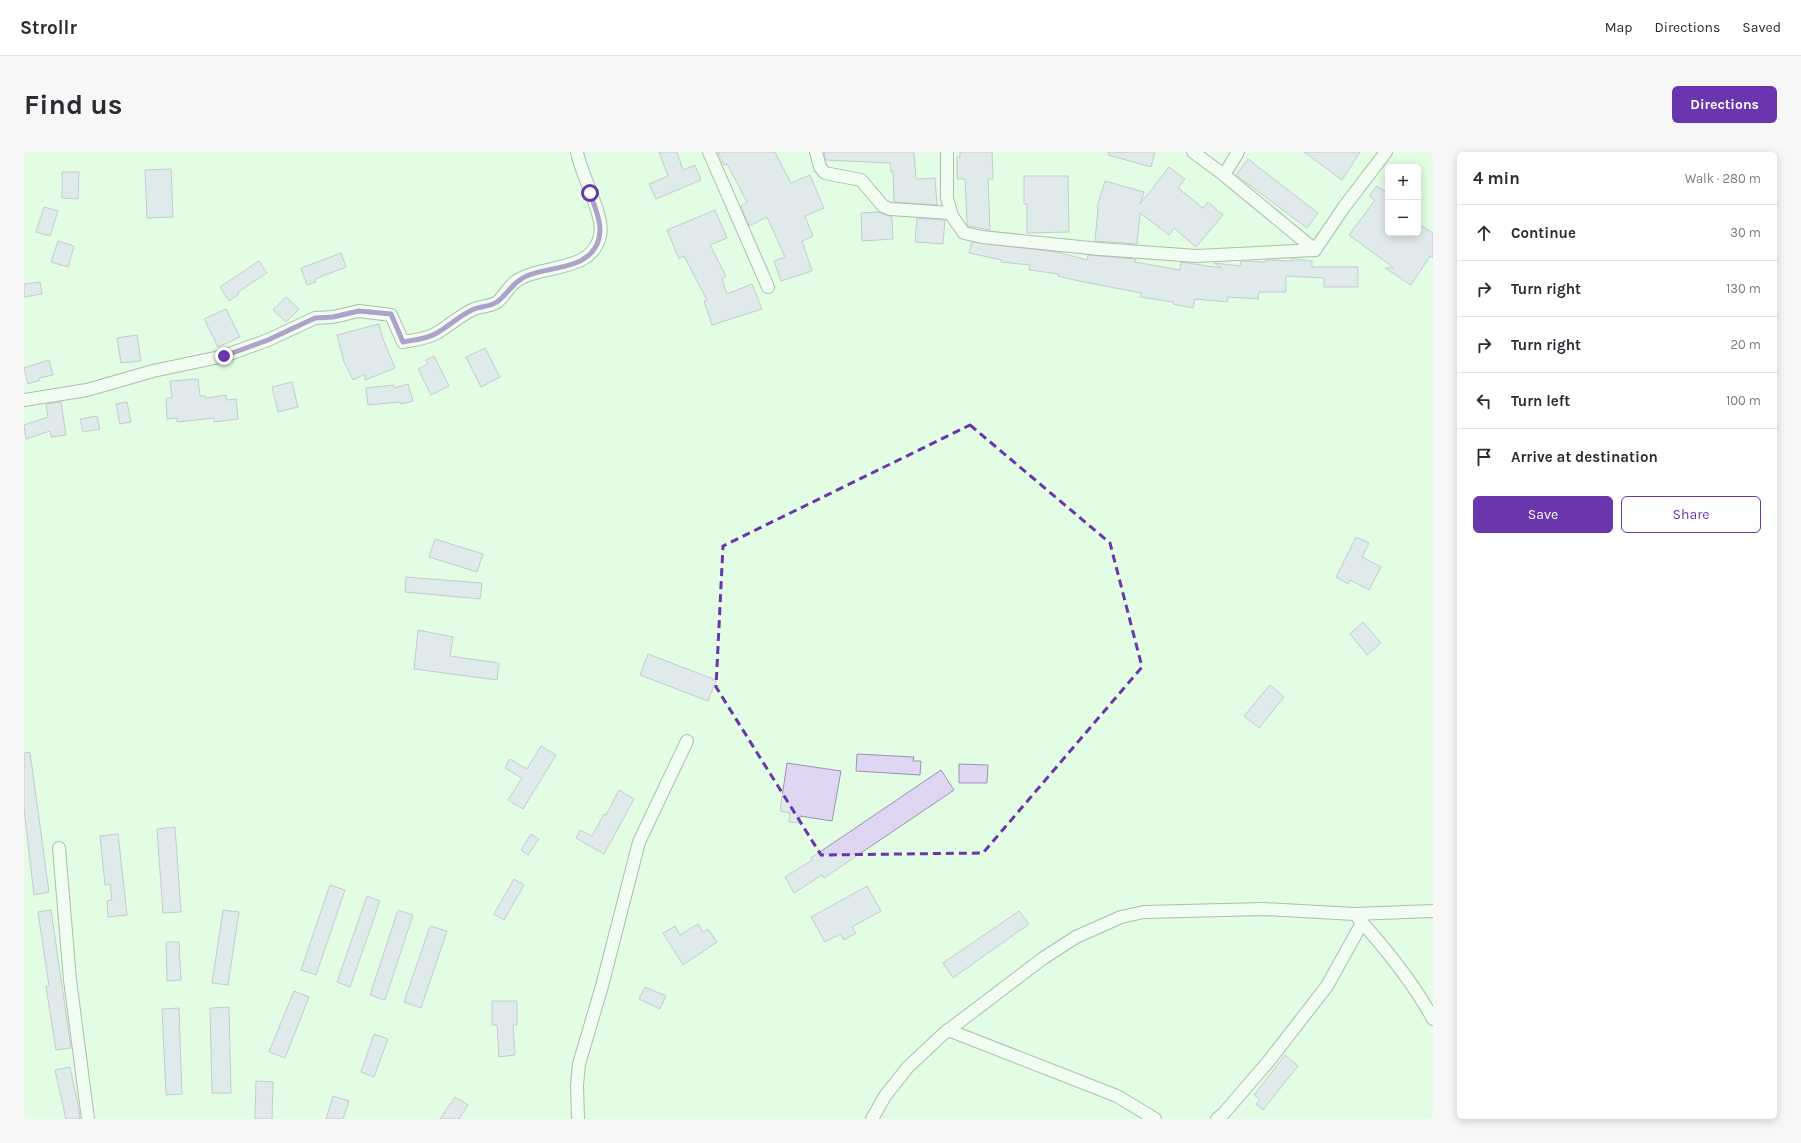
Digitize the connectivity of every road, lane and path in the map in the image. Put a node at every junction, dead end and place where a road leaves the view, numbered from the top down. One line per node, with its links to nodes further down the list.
1 (577, 152): 12 (street)
2 (709, 152): 11 (street)
3 (816, 152): 9 (street)
4 (947, 152): 9 (street)
5 (1193, 152): 8 (street)
6 (1238, 152): 8 (street)
7 (1386, 152): 10 (street)
8 (1224, 175): 10 (street)
9 (951, 213): 10 (street)
10 (1315, 250)
11 (768, 287)
12 (24, 400)
13 (687, 741): 20 (street)
14 (59, 848): 19 (street)
15 (1433, 911): 16 (street)
16 (1358, 919): 17 (street); 18 (street); 23 (street)
17 (1433, 1019)
18 (948, 1030): 21 (street); 22 (street)
19 (88, 1119)
20 (578, 1119)
21 (872, 1119)
22 (1155, 1119)
23 (1217, 1119)

